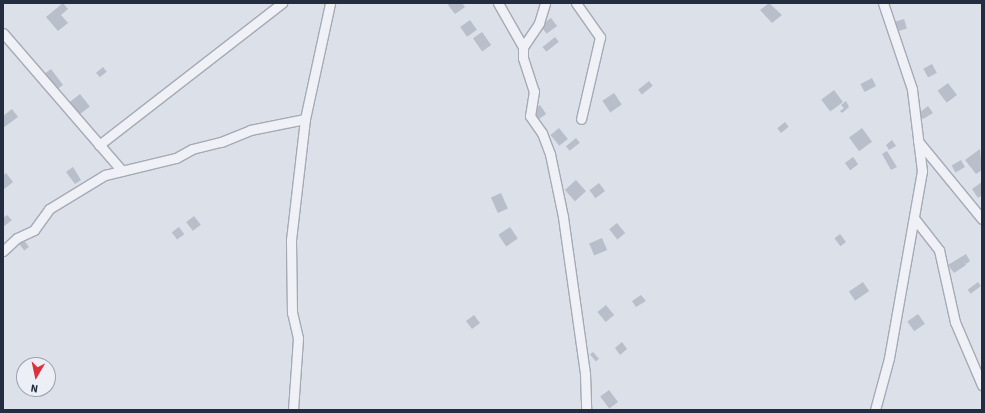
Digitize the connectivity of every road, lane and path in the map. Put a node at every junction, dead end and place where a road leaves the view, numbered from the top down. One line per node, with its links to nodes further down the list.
1 (282, 3): 12 (street)
2 (330, 3): 9 (street)
3 (498, 3): 8 (street)
4 (545, 3): 8 (street)
5 (576, 3): 10 (street)
6 (883, 3): 11 (street)
7 (3, 33): 12 (street)
8 (523, 47): 19 (street)
9 (305, 119): 13 (street); 18 (street)
10 (581, 119)
11 (918, 141): 14 (street); 15 (street)
12 (99, 145): 13 (street)
13 (122, 171): 16 (street)
14 (914, 218): 17 (street); 20 (street)
15 (982, 219)
16 (3, 250)
17 (982, 385)
18 (293, 410)
19 (586, 410)
20 (875, 410)

